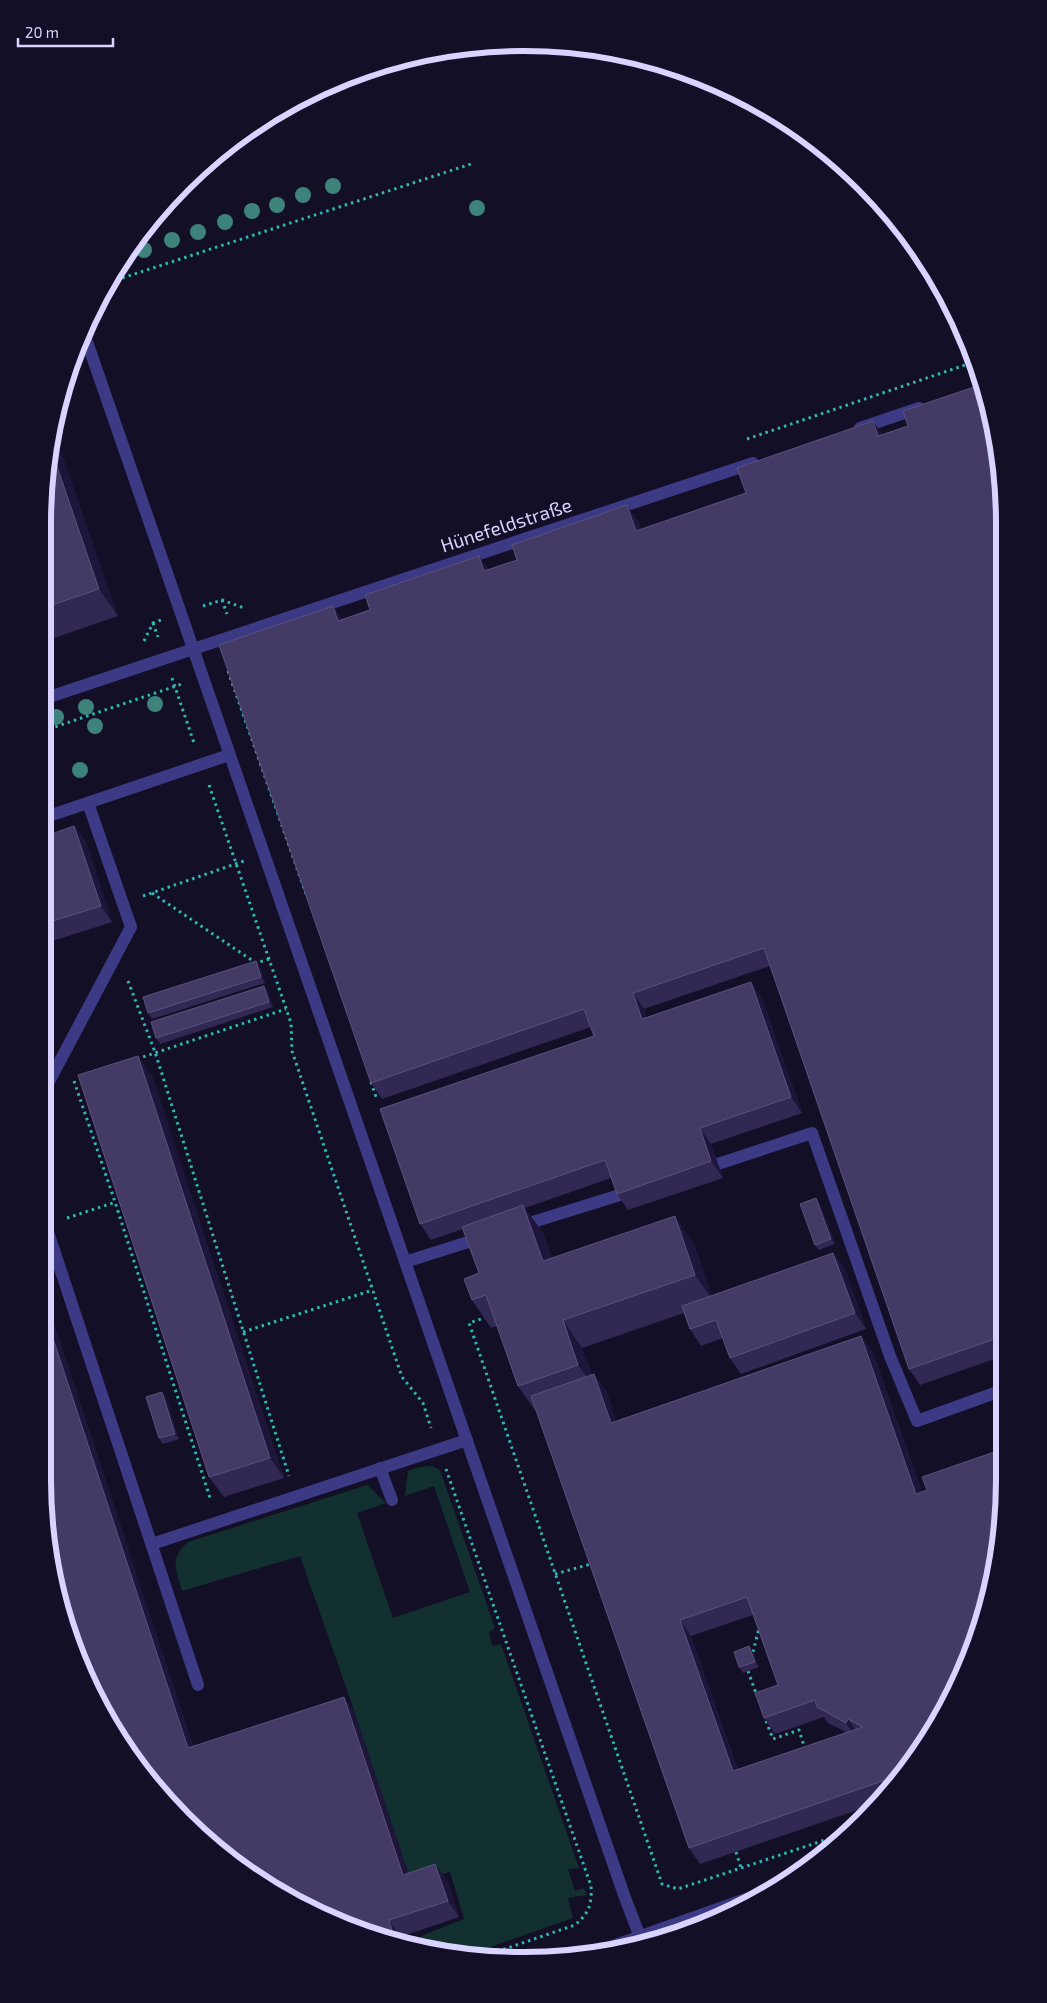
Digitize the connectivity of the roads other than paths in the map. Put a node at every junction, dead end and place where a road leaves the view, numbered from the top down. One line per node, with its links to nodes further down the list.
1 (87, 342): 5 (lane)
2 (934, 403): 3 (lane)
3 (848, 431)
4 (763, 459): 5 (lane, Hünefeldstraße)
5 (194, 648): 6 (lane, Hünefeldstraße); 7 (lane)
6 (51, 696)
7 (229, 755): 8 (lane); 14 (lane)
8 (88, 803): 9 (lane); 10 (lane)
9 (51, 815)
10 (51, 1078)
11 (718, 1164): 15 (lane)
12 (623, 1194): 14 (lane)
13 (51, 1242): 19 (lane)
14 (406, 1262): 16 (lane)
15 (996, 1393)
16 (467, 1440): 17 (lane); 22 (lane)
17 (380, 1468): 18 (lane); 19 (lane)
18 (392, 1500)
19 (152, 1544): 20 (lane)
20 (198, 1684)
21 (722, 1908): 22 (lane)
22 (640, 1937): 23 (lane)
23 (636, 1938)

